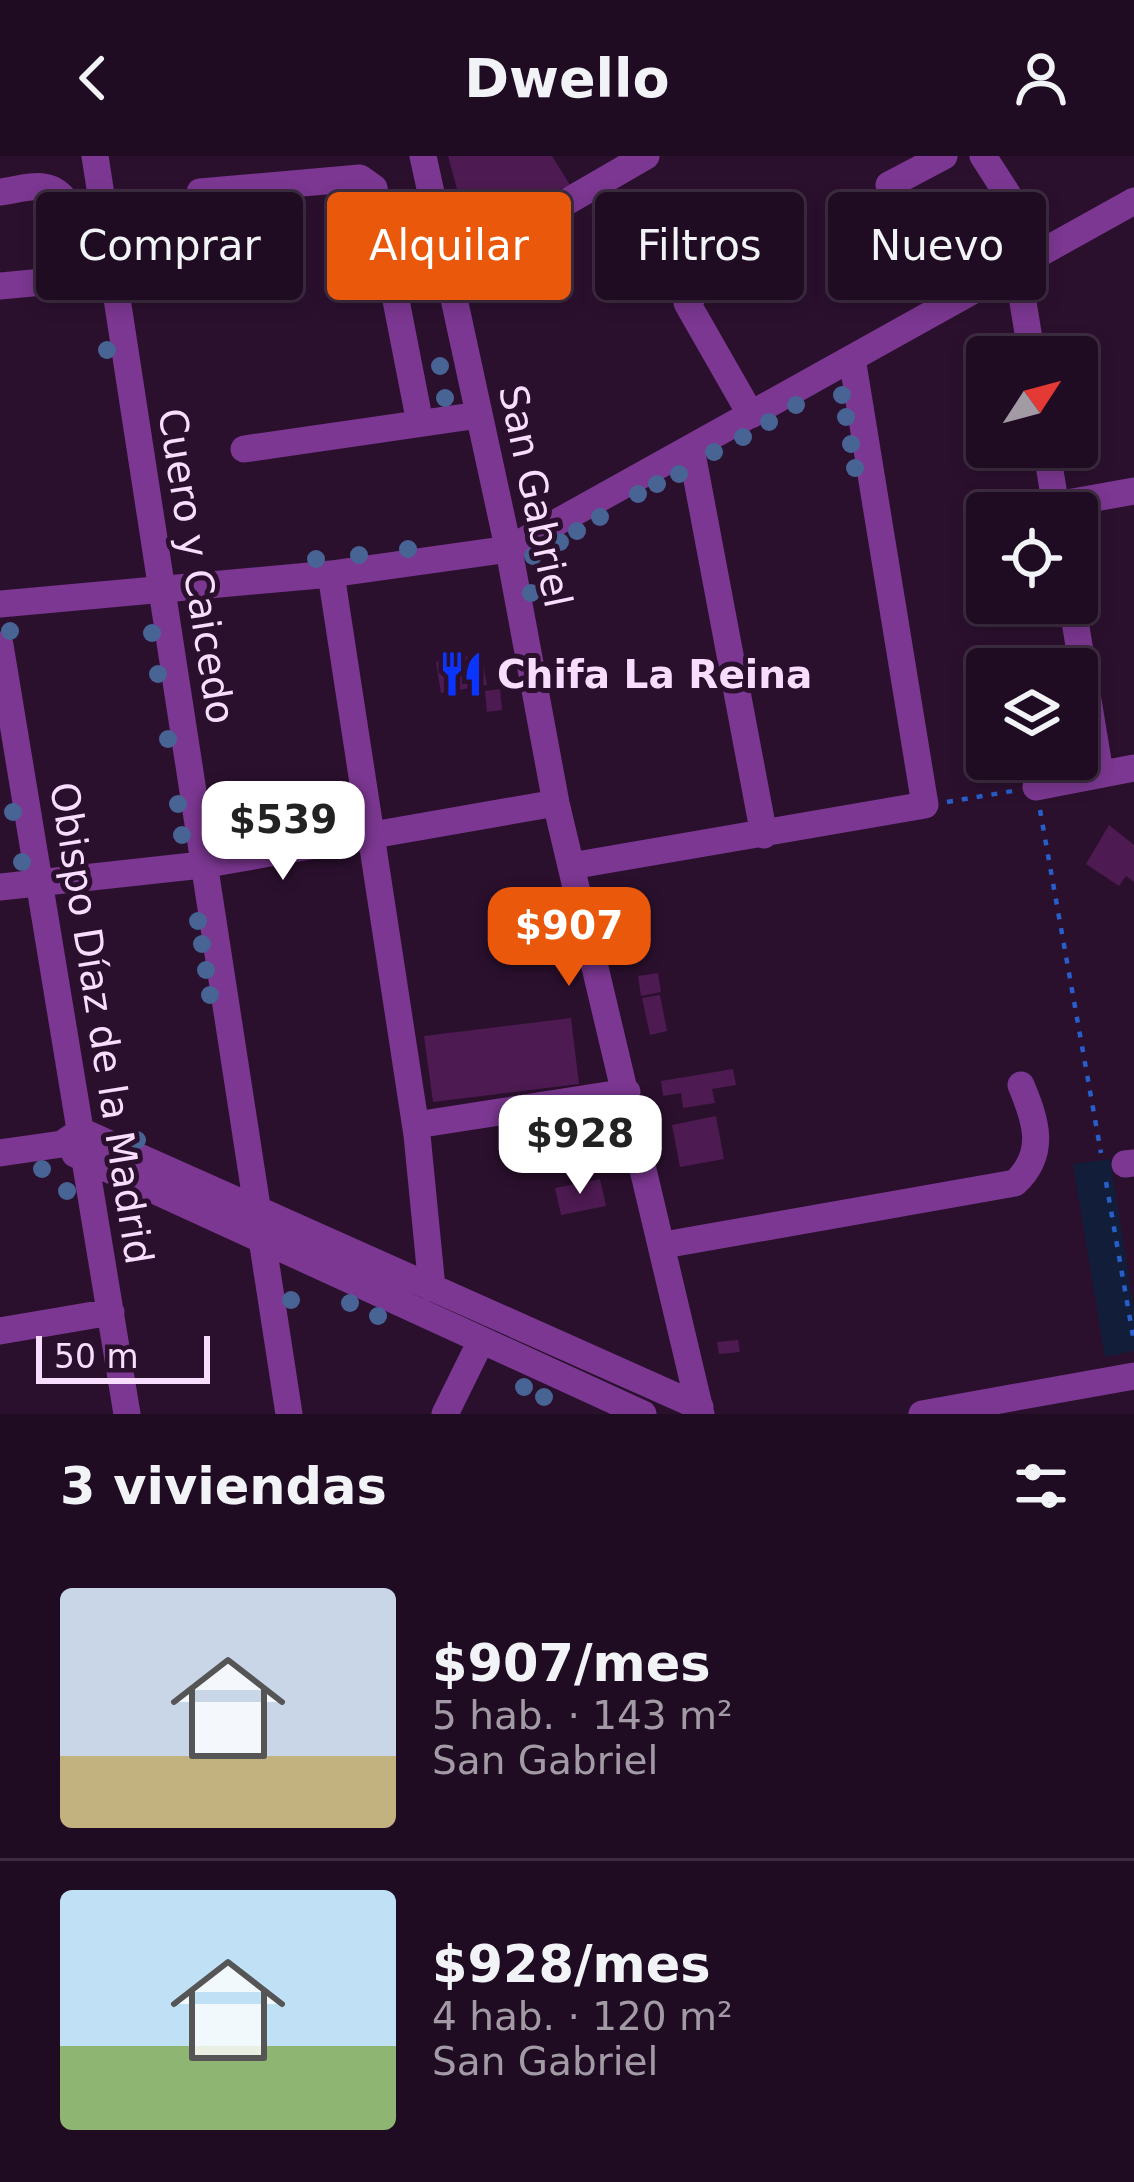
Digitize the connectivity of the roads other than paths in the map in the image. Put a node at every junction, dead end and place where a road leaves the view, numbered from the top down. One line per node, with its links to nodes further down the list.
1 (95, 156): 11 (street, Cuero y Caicedo)
2 (356, 156): 7 (street)
3 (423, 156): 13 (street, San Gabriel)
4 (646, 156): 15 (street)
5 (944, 156): 8 (street)
6 (983, 156): 14 (street)
7 (369, 182): 12 (street); 29 (street)
8 (890, 185)
9 (0, 192): 10 (street)
10 (59, 192)
11 (100, 192)
12 (200, 192)
13 (431, 192)
14 (1006, 192)
15 (571, 199)
16 (1134, 201): 17 (street)
17 (1046, 250)
18 (36, 283): 19 (street)
19 (0, 286)
20 (115, 300): 36 (street, Cuero y Caicedo)
21 (453, 300): 27 (street, San Gabriel)
22 (690, 300): 28 (street)
23 (956, 300): 26 (street)
24 (1022, 300): 25 (street)
25 (1028, 336)
26 (852, 358): 28 (street); 44 (street)
27 (479, 415): 29 (street); 34 (street, San Gabriel)
28 (751, 415): 30 (street)
29 (420, 423): 31 (street)
30 (691, 448): 34 (street); 44 (street)
31 (244, 449)
32 (1134, 491): 33 (street)
33 (1098, 499)
34 (509, 549): 35 (street); 43 (street, San Gabriel)
35 (331, 574): 36 (street); 45 (street)
36 (163, 592): 37 (street); 46 (street, Cuero y Caicedo)
37 (0, 604)
38 (1075, 624): 41 (street)
39 (0, 645): 48 (street, Obispo Díaz de la Madrid)
40 (1134, 768): 41 (street)
41 (1100, 773): 42 (street)
42 (1036, 787)
43 (556, 803): 45 (street); 47 (street, San Gabriel)
44 (764, 835): 47 (street)
45 (370, 837): 46 (street); 52 (street)
46 (202, 865): 48 (street); 56 (street, Cuero y Caicedo)
47 (571, 866): 51 (street, San Gabriel)
48 (40, 882): 49 (street); 53 (street, Obispo Díaz de la Madrid)
49 (0, 887)
50 (1021, 1085): 58 (street)
51 (627, 1092): 52 (street); 58 (street, San Gabriel)
52 (416, 1125): 59 (street)
53 (71, 1137): 54 (street); 55 (street); 56 (street)
54 (0, 1154)
55 (87, 1162): 57 (street); 60 (street, Obispo Díaz de la Madrid)
56 (255, 1210): 57 (street, Cuero y Caicedo); 59 (street)
57 (263, 1243): 62 (street); 66 (street, Cuero y Caicedo)
58 (664, 1245): 64 (street, San Gabriel)
59 (432, 1288): 64 (street)
60 (110, 1312): 61 (street); 65 (street, Obispo Díaz de la Madrid)
61 (0, 1331)
62 (482, 1341): 67 (street); 68 (street)
63 (1134, 1376): 69 (street)
64 (701, 1411)
65 (128, 1414)
66 (289, 1414)
67 (445, 1414)
68 (643, 1414)
69 (922, 1414)

